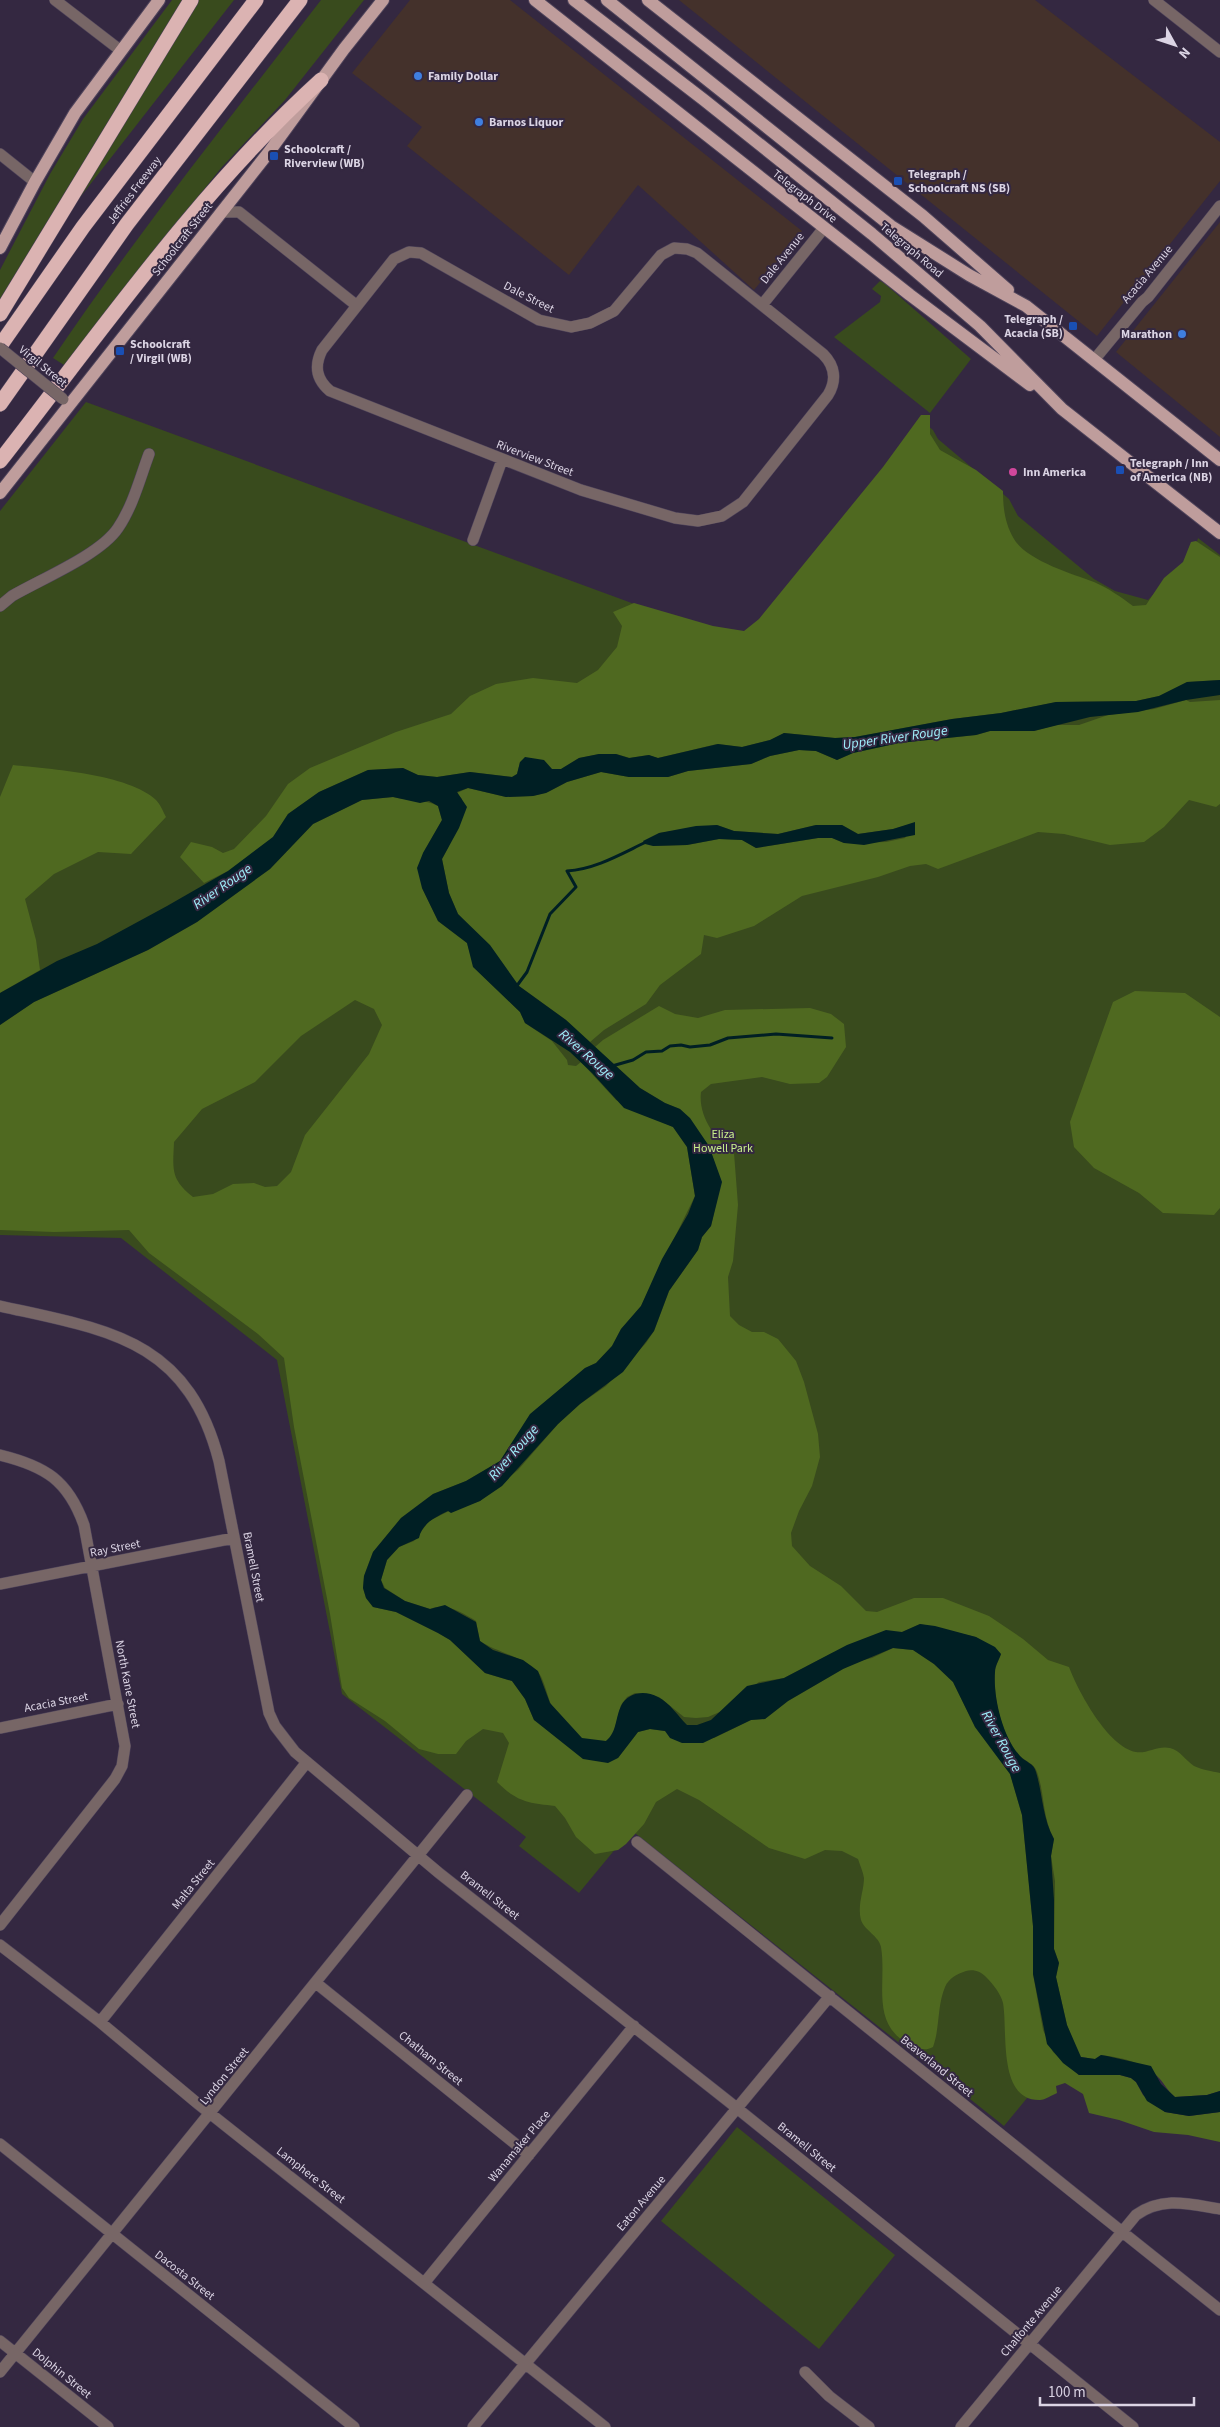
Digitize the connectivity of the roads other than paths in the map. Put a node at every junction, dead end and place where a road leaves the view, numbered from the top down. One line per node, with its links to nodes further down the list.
1 (55, 0): 12 (street)
2 (159, 0): 12 (main road)
3 (192, 0): 24 (highway)
4 (256, 0): 25 (highway, Jeffries Freeway)
5 (300, 0): 28 (highway, Jeffries Freeway)
6 (383, 0): 14 (main road, Schoolcraft Street)
7 (535, 0): 19 (main road, Telegraph Drive)
8 (574, 0): 29 (main road, Telegraph Road)
9 (607, 0): 23 (main road, Telegraph Road)
10 (648, 0): 23 (main road)
11 (1154, 0): 13 (street)
12 (120, 50): 16 (main road)
13 (1220, 52)
14 (321, 80): 18 (main road, Schoolcraft Street); 33 (highway)
15 (0, 154): 16 (street)
16 (35, 182): 20 (main road)
17 (1220, 206): 26 (street, Acacia Avenue)
18 (221, 212): 21 (street); 27 (main road, Schoolcraft Street)
19 (824, 228): 22 (street, Dale Avenue); 29 (main road, Telegraph Drive)
20 (0, 248)
21 (356, 305): 22 (street, Dale Street); 31 (street, Riverview Street)
22 (762, 305): 31 (street, Riverview Street)
23 (1026, 306): 26 (main road, Telegraph Road)
24 (0, 314)
25 (0, 347): 27 (street, Virgil Street, bridge)
26 (1094, 360): 32 (main road, Telegraph Road)
27 (66, 402): 34 (main road, Schoolcraft Street)
28 (0, 404)
29 (1062, 409): 35 (main road, Telegraph Road)
30 (149, 454): 37 (street)
31 (502, 460): 36 (street)
32 (1220, 460)
33 (0, 461)
34 (0, 493)
35 (1220, 533)
36 (472, 540)
37 (0, 606)
38 (0, 1306): 40 (street, Bramell Street)
39 (0, 1455): 41 (street, North Kane Street)
40 (234, 1538): 41 (street, Ray Street); 45 (street, Bramell Street)
41 (92, 1566): 42 (street, Ray Street); 43 (street, North Kane Street)
42 (0, 1584)
43 (118, 1704): 44 (street, Acacia Street); 49 (street, North Kane Street)
44 (0, 1728)
45 (307, 1762): 48 (street, Bramell Street); 53 (street, Malta Street)
46 (467, 1795): 48 (street, Lyndon Street)
47 (636, 1842): 52 (street, Beaverland Street)
48 (419, 1855): 51 (street, Lyndon Street); 54 (street, Bramell Street)
49 (0, 1925)
50 (0, 1945): 53 (street, Lamphere Street)
51 (316, 1983): 56 (street, Lyndon Street); 58 (street, Chatham Street)
52 (830, 1996): 55 (street, Eaton Avenue); 60 (street, Beaverland Street)
53 (100, 2022): 56 (street, Lamphere Street)
54 (634, 2026): 55 (street, Bramell Street); 58 (street, Wanamaker Place)
55 (737, 2108): 65 (street, Bramell Street); 67 (street, Eaton Avenue)
56 (211, 2114): 61 (street, Lyndon Street); 62 (street, Lamphere Street)
57 (0, 2144): 61 (street, Dacosta Street)
58 (529, 2155): 62 (street, Wanamaker Place)
59 (1220, 2210): 60 (street, Chalfonte Avenue)
60 (1122, 2233): 63 (street, Beaverland Street); 65 (street, Chalfonte Avenue)
61 (113, 2235): 66 (street, Lyndon Street); 71 (street, Dacosta Street)
62 (425, 2282): 67 (street, Lamphere Street)
63 (1220, 2310)
64 (0, 2341): 66 (street, Dolphin Street)
65 (1029, 2344): 75 (street, Chalfonte Avenue); 76 (street, Bramell Street)
66 (16, 2354): 68 (street, Lyndon Street); 70 (street, Dolphin Street)
67 (526, 2364): 72 (street, Eaton Avenue); 73 (street, Lamphere Street)
68 (0, 2372)
69 (805, 2372): 74 (street)
70 (108, 2427)
71 (354, 2427)
72 (473, 2427)
73 (605, 2427)
74 (869, 2427)
75 (961, 2427)
76 (1133, 2427)

